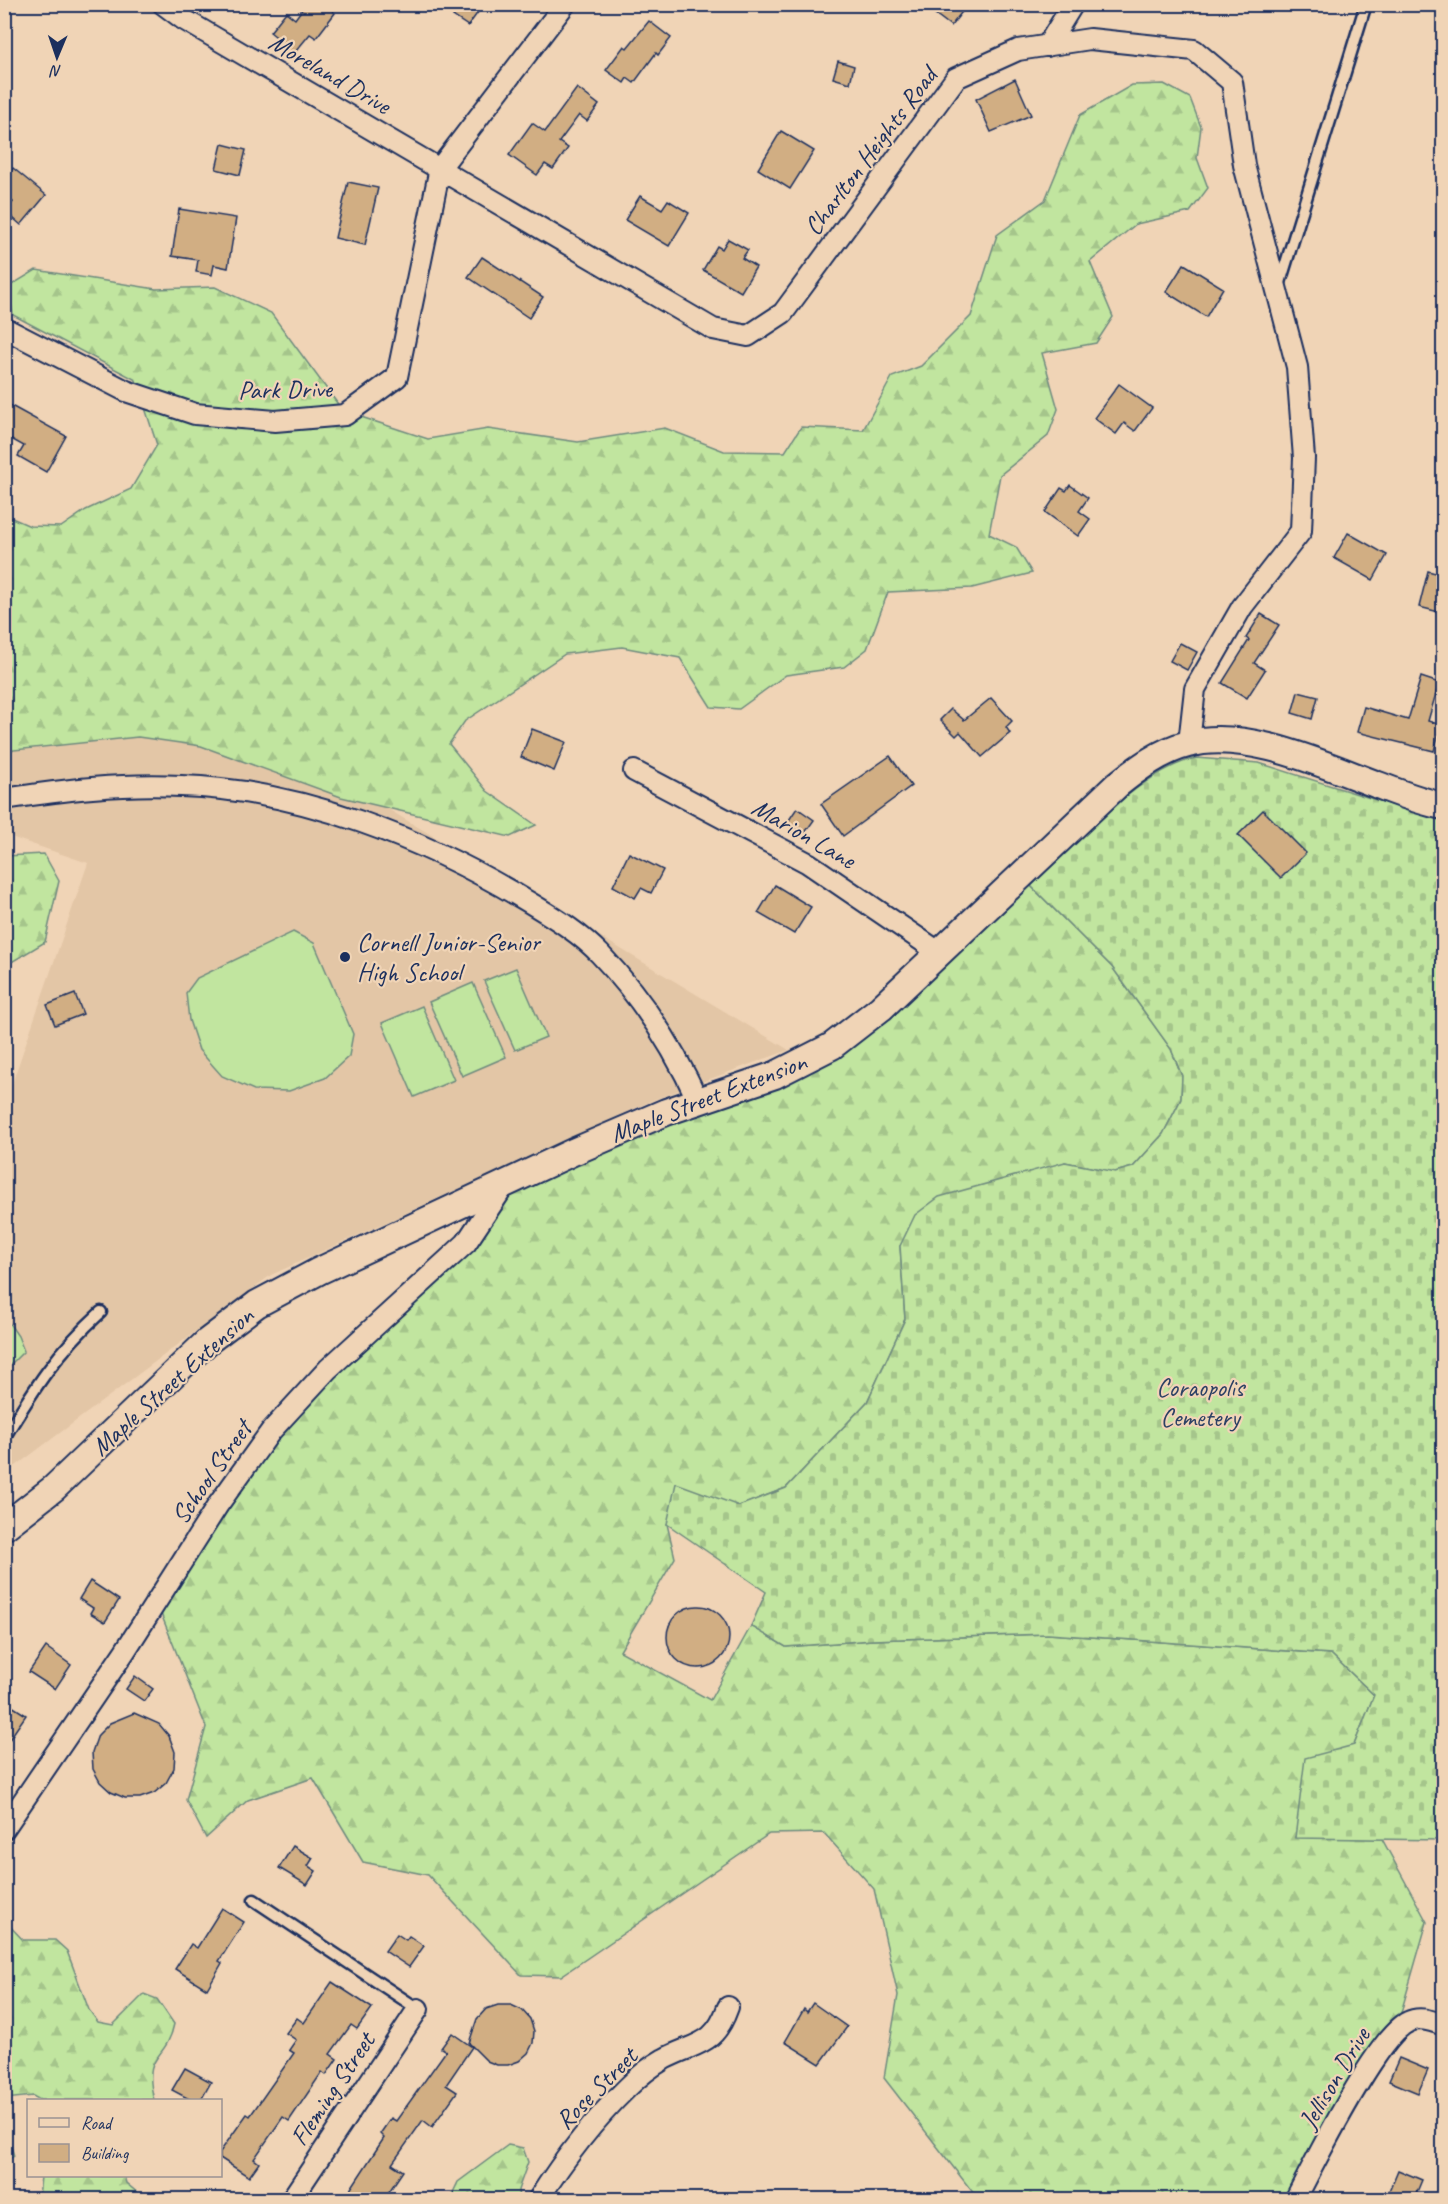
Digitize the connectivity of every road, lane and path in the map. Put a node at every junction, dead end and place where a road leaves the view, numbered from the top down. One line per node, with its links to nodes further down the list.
1 (163, 4): 6 (street, Moreland Drive)
2 (565, 4): 6 (street)
3 (1072, 4): 5 (street)
4 (1366, 4): 7 (lane)
5 (1047, 46): 6 (street, Charlton Heights Road); 7 (street, Charlton Heights Road)
6 (440, 168): 8 (street, Park Drive)
7 (1278, 289): 9 (street, Charlton Heights Road)
8 (4, 328)
9 (1189, 743): 12 (street, Maple Street Extension); 13 (street, Maple Street Extension)
10 (634, 771): 13 (street, Marion Lane)
11 (4, 799): 14 (street)
12 (1443, 806)
13 (940, 953): 14 (street, Maple Street Extension)
14 (698, 1101): 15 (street, Maple Street Extension)
15 (506, 1183): 18 (street, Maple Street Extension); 19 (street, School Street)
16 (101, 1312): 17 (lane)
17 (4, 1438)
18 (4, 1527)
19 (4, 1829)
20 (254, 1900): 22 (lane)
21 (728, 2007): 25 (street, Rose Street)
22 (418, 2009): 24 (street, Fleming Street)
23 (1443, 2025): 26 (street, Jellison Drive)
24 (291, 2199)
25 (538, 2199)
26 (1295, 2199)

